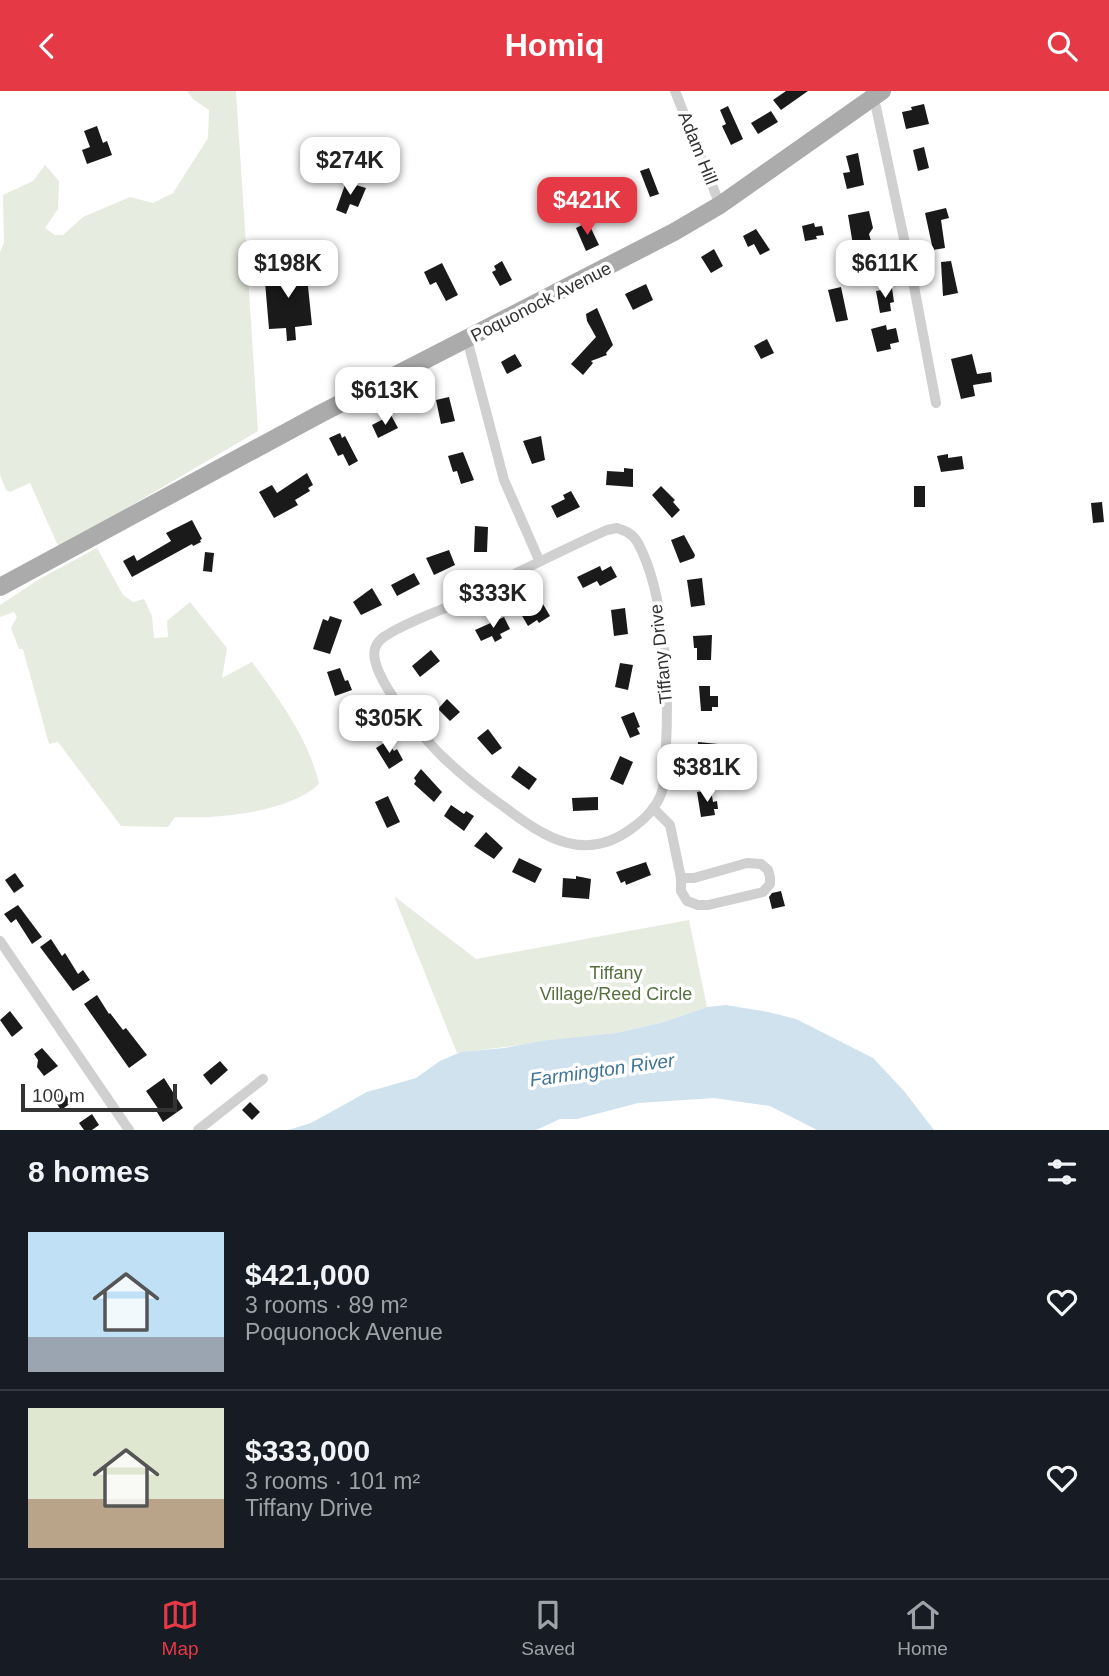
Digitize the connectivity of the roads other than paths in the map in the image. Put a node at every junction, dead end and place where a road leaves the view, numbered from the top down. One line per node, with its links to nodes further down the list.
1 (675, 91): 3 (street, Adam Hill)
2 (876, 95): 3 (main road, Poquonock Avenue); 5 (street)
3 (720, 205): 4 (main road, Poquonock Avenue)
4 (467, 339): 6 (street); 7 (main road, Poquonock Avenue)
5 (936, 403)
6 (539, 560): 8 (street, Tiffany Drive); 8 (street, Tiffany Drive)
7 (0, 587)
8 (653, 808): 9 (street)
9 (681, 878): 9 (street)
10 (0, 941): 12 (street)
11 (263, 1079): 13 (street)
12 (129, 1130)
13 (198, 1130)

